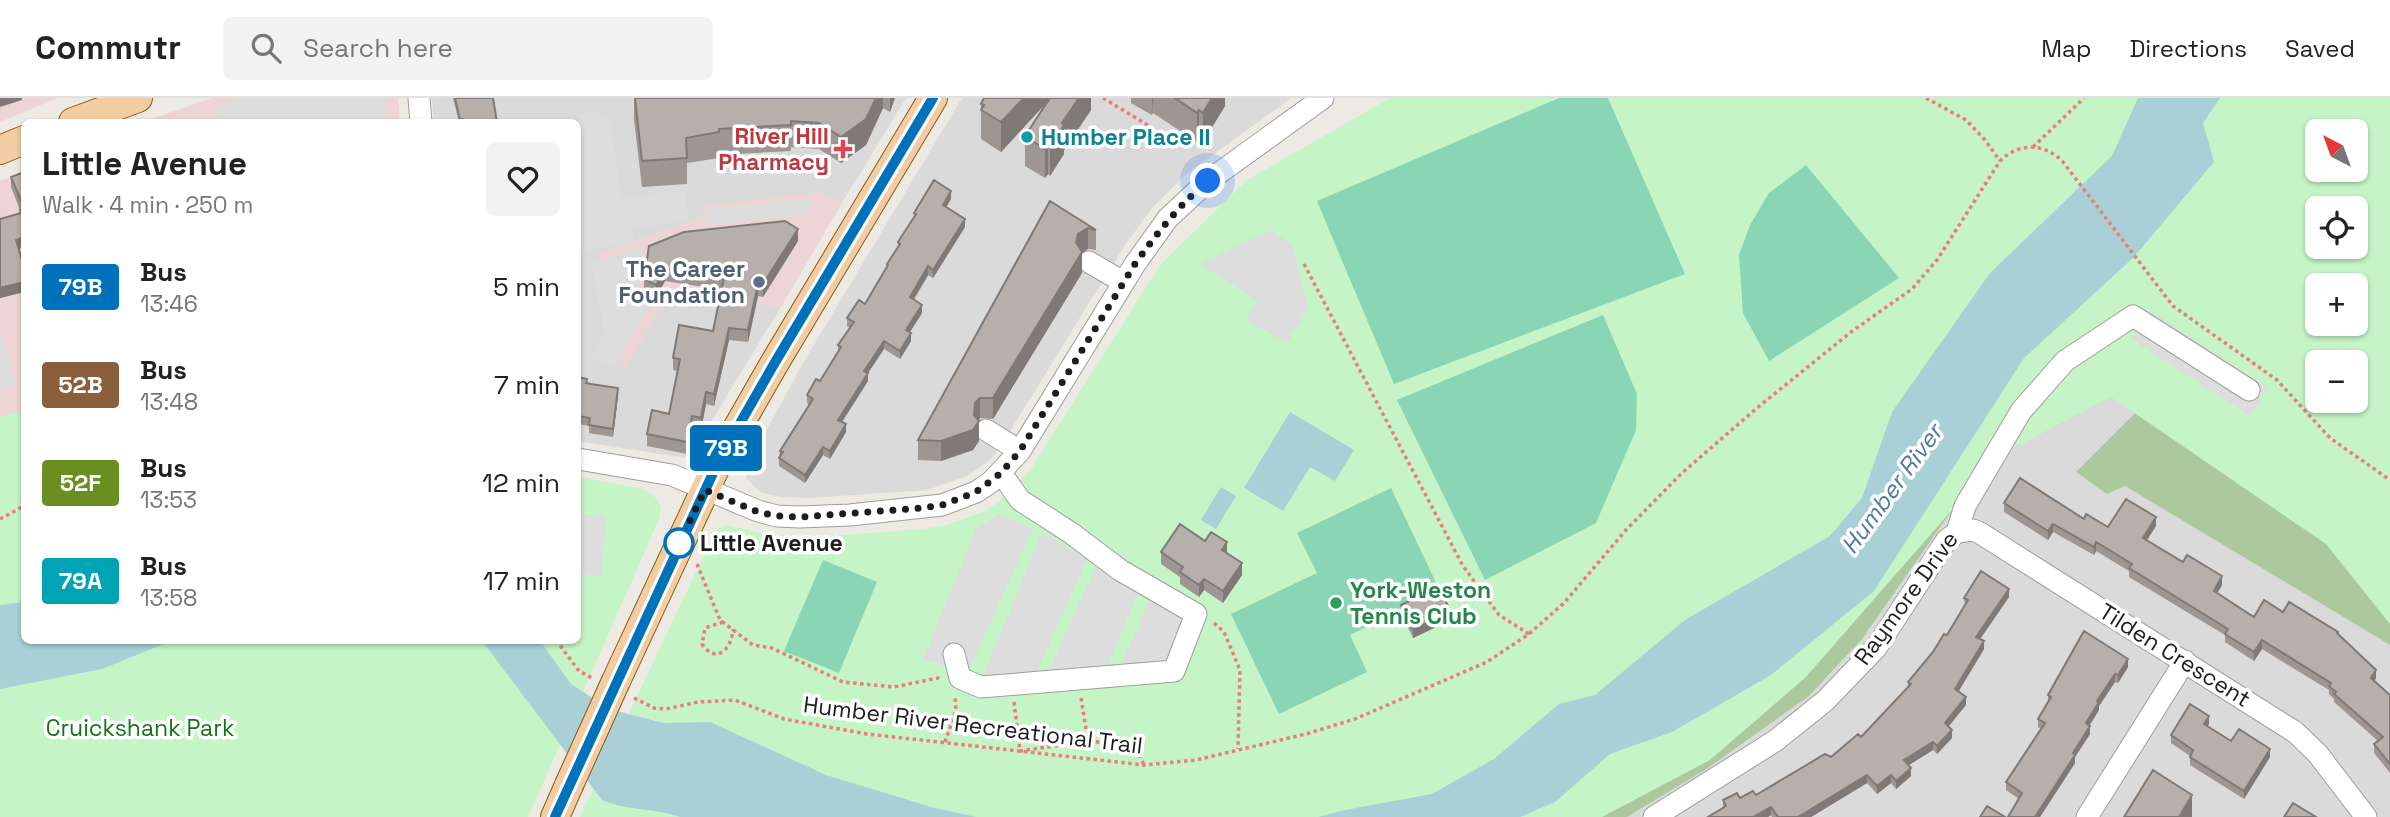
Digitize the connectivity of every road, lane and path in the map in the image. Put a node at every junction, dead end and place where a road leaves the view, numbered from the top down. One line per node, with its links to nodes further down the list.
1 (138, 98): 8 (main road)
2 (419, 98): 10 (street)
3 (1103, 98): 11 (path)
4 (1324, 98): 19 (street)
5 (1926, 98): 15 (path)
6 (2084, 98): 13 (path)
7 (931, 99): 25 (main road)
8 (113, 109): 9 (main road)
9 (82, 119)
10 (421, 119)
11 (1161, 133)
12 (21, 142): 14 (main road)
13 (2033, 147): 15 (path); 18 (path)
14 (0, 150)
15 (2000, 161): 33 (path, Humber River Recreational Trail)
16 (1089, 262): 19 (street)
17 (1304, 264): 33 (path)
18 (2140, 264)
19 (1124, 282): 22 (street)
20 (2249, 390): 28 (street, Raymore Drive)
21 (986, 430): 22 (street)
22 (1020, 451): 24 (street)
23 (581, 459): 25 (street)
24 (1001, 473): 25 (street); 30 (street)
25 (705, 490): 29 (main road)
26 (21, 508): 27 (path)
27 (0, 519)
28 (1957, 532): 36 (street, Tilden Crescent); 49 (street, Raymore Drive)
29 (675, 552): 31 (path); 48 (main road, bridge)
30 (1196, 614): 38 (street); 45 (path)
31 (723, 622): 32 (path); 32 (path)
32 (733, 629): 39 (path)
33 (1530, 634): 45 (path, Humber River Recreational Trail)
34 (559, 644): 37 (path)
35 (954, 654): 40 (street)
36 (2185, 661): 50 (street); 51 (street, Tilden Crescent)
37 (579, 671)
38 (1078, 678): 40 (street); 43 (path)
39 (946, 683)
40 (1011, 684): 46 (path)
41 (955, 687): 44 (path)
42 (654, 708): 44 (path, Humber River Recreational Trail)
43 (1088, 741): 46 (path); 47 (path)
44 (945, 742): 46 (path, Humber River Recreational Trail)
45 (1238, 749): 47 (path, Humber River Recreational Trail)
46 (1020, 751): 47 (path, Humber River Recreational Trail)
47 (1144, 765)
48 (555, 817)
49 (1654, 817)
50 (2087, 817)
51 (2366, 817)

